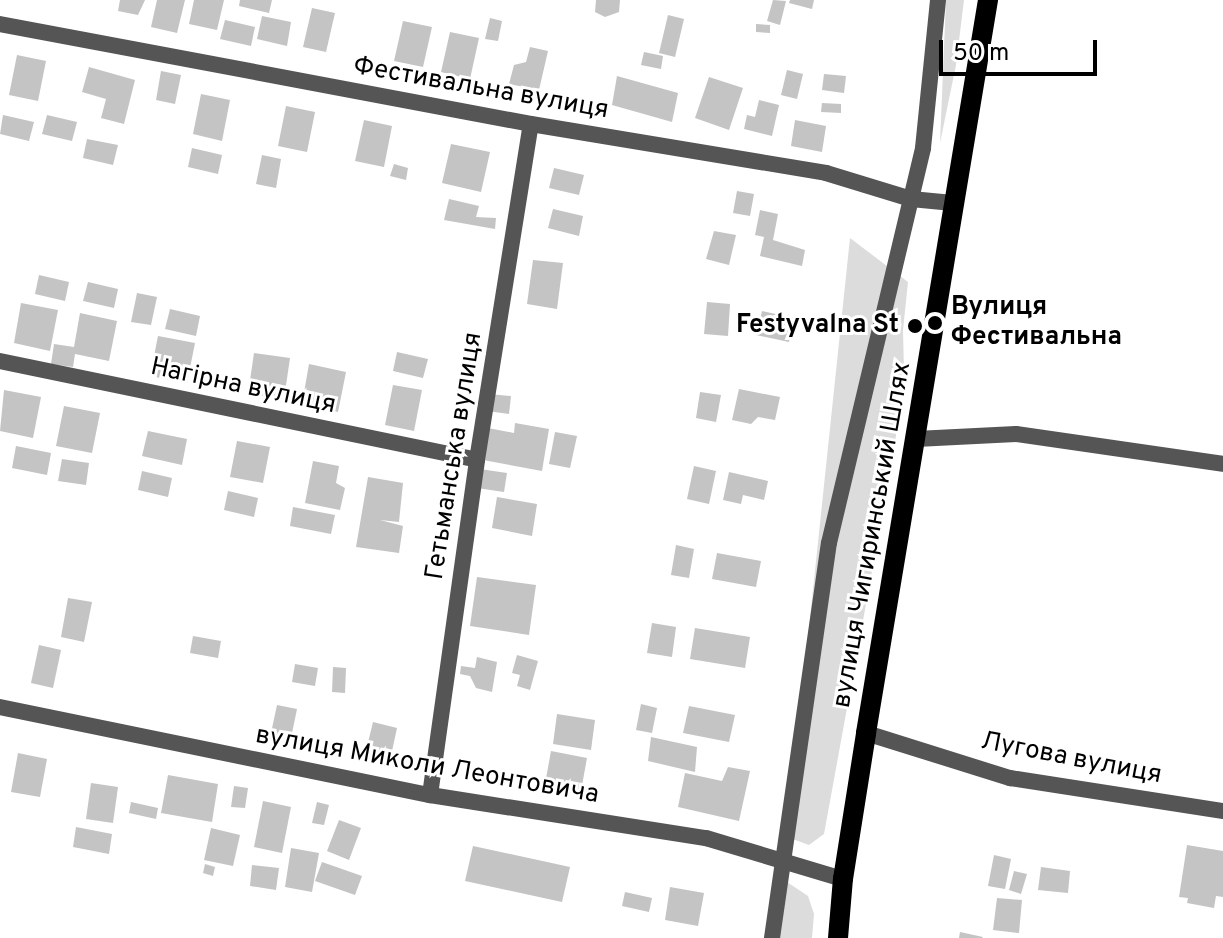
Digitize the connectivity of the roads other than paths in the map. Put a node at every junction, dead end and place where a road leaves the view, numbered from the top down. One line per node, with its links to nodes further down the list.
1 (938, 0): 5 (street)
2 (988, 0): 6 (main road, вулиця Чигиринський Шлях)
3 (0, 24): 4 (street, Фестивальна вулиця)
4 (531, 124): 5 (street, Фестивальна вулиця); 9 (street, Гетьманська вулиця)
5 (911, 199): 6 (street, Фестивальна вулиця); 15 (street)
6 (953, 203): 8 (main road, вулиця Чигиринський Шлях)
7 (0, 361): 9 (street, Нагірна вулиця)
8 (916, 439): 10 (street); 12 (main road, вулиця Чигиринський Шлях)
9 (477, 460): 13 (street, Гетьманська вулиця)
10 (1223, 464)
11 (0, 707): 13 (street, вулиця Миколи Леонтовича)
12 (866, 733): 14 (street, Лугова вулиця); 16 (main road, вулиця Чигиринський Шлях)
13 (430, 795): 15 (street, вулиця Миколи Леонтовича)
14 (1223, 811)
15 (783, 859): 16 (street, вулиця Миколи Леонтовича); 17 (street)
16 (843, 879): 18 (main road, вулиця Чигиринський Шлях)
17 (772, 938)
18 (838, 938)

